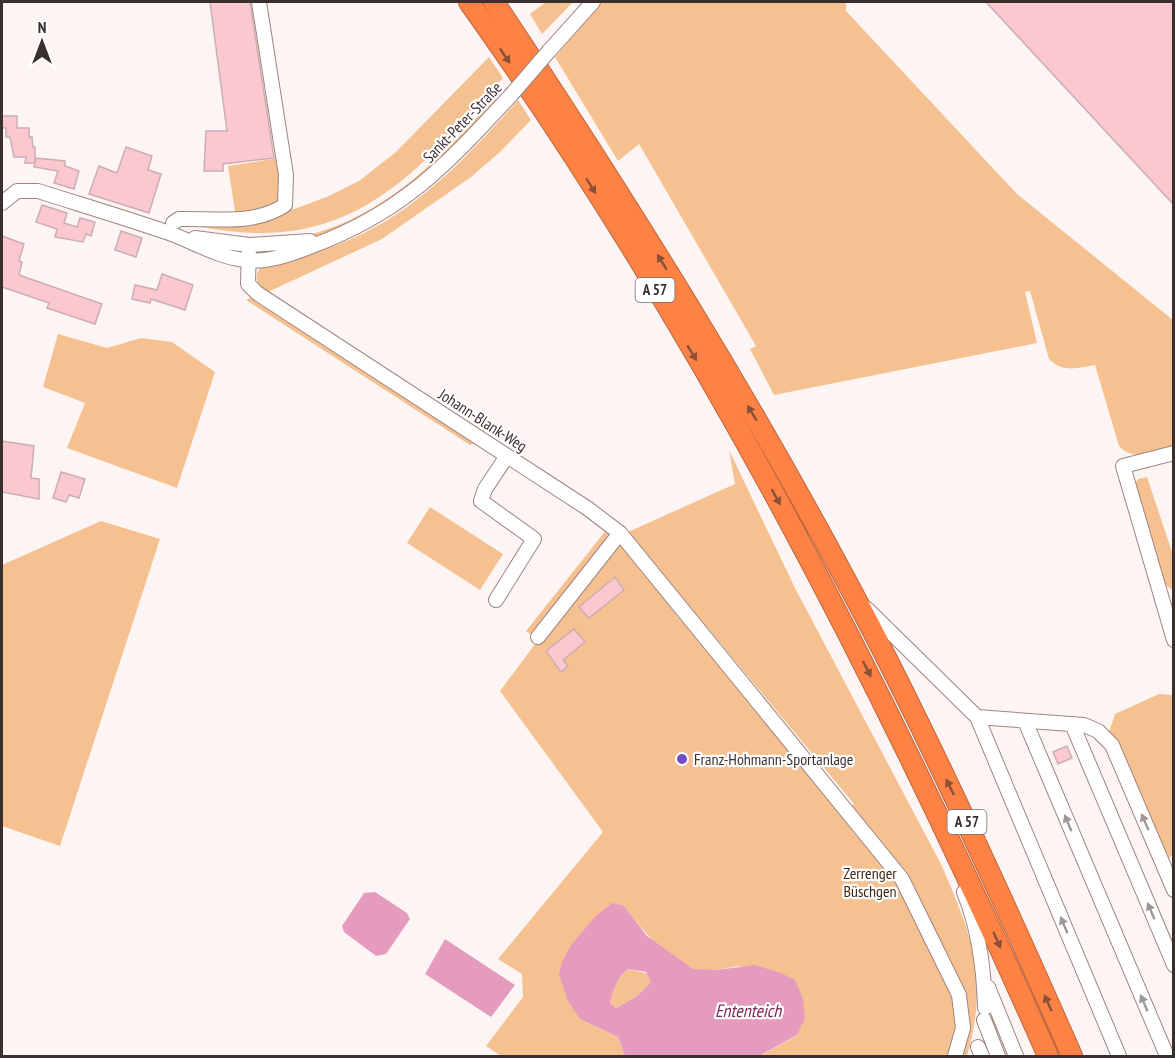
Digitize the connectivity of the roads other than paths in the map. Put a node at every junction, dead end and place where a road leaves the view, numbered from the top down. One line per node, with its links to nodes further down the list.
1 (259, 2): 6 (street)
2 (469, 2): 18 (highway, A 57, one-way to 18)
3 (494, 2): 13 (highway, A 57, one-way to 3)
4 (593, 2): 7 (street, Sankt-Peter-Straße, bridge)
5 (3, 196): 6 (street, Sankt-Peter-Straße)
6 (171, 228): 8 (street, Sankt-Peter-Straße); 9 (street, Sankt-Peter-Straße)
7 (332, 239): 8 (street, Sankt-Peter-Straße); 9 (street, Sankt-Peter-Straße)
8 (249, 245): 9 (street, Johann-Blank-Weg)
9 (248, 261): 11 (street, Johann-Blank-Weg)
10 (1173, 453): 16 (street)
11 (507, 456): 12 (street, Johann-Blank-Weg); 14 (street)
12 (620, 533): 15 (street); 26 (street, Johann-Blank-Weg)
13 (852, 593): 17 (street); 30 (highway, A 57, one-way to 13)
14 (496, 600)
15 (538, 637)
16 (1173, 640)
17 (977, 717): 19 (street); 31 (street, one-way to 17)
18 (893, 718): 25 (street); 29 (highway, A 57, one-way to 29)
19 (1025, 721): 20 (street); 32 (street, one-way to 19)
20 (1072, 724): 22 (street, one-way to 20); 24 (street, one-way to 20)
21 (1173, 862): 22 (street)
22 (1168, 876): 23 (street)
23 (1173, 890)
24 (1173, 965)
25 (984, 976): 27 (street); 28 (street)
26 (955, 1056)
27 (998, 1056)
28 (1016, 1056)
29 (1048, 1056)
30 (1072, 1056)
31 (1119, 1056)
32 (1167, 1056)

